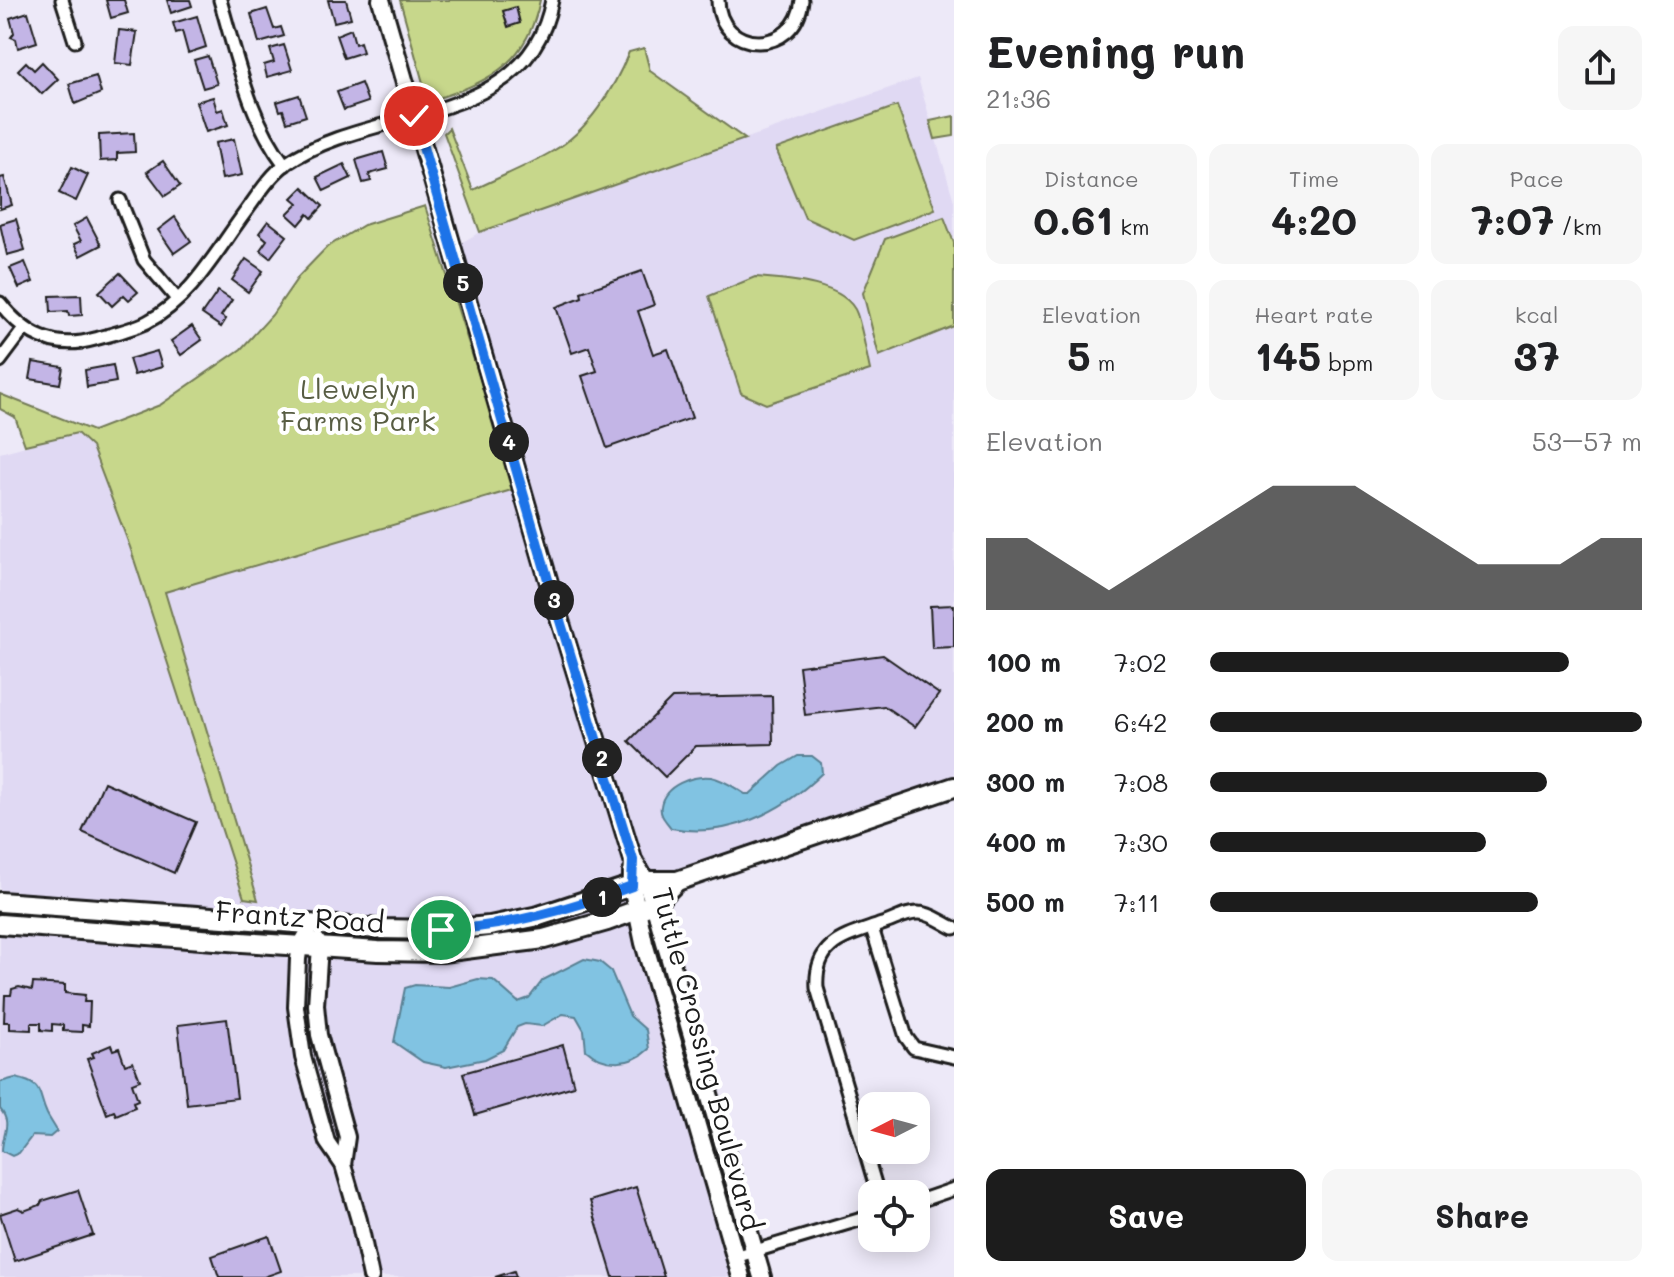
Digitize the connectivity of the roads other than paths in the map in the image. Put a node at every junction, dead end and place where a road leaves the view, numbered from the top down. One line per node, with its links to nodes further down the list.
1 (62, 0): 7 (street)
2 (220, 0): 9 (street)
3 (381, 0): 8 (main road, Tuttle Crossing Boulevard)
4 (552, 0): 8 (street)
5 (718, 0): 6 (street)
6 (802, 0)
7 (75, 41)
8 (414, 116): 9 (street); 16 (main road, Tuttle Crossing Boulevard)
9 (285, 165): 11 (street)
10 (120, 200): 11 (street)
11 (177, 299): 13 (street)
12 (0, 303): 13 (street)
13 (24, 329): 14 (street)
14 (0, 361)
15 (954, 787): 16 (main road, Frantz Road)
16 (640, 895): 19 (main road, Frantz Road); 23 (main road, Frantz Road); 30 (main road, Tuttle Crossing Boulevard); 31 (main road, Tuttle Crossing Boulevard)
17 (0, 902): 19 (main road, Frantz Road)
18 (0, 924): 22 (main road, Frantz Road)
19 (312, 925): 22 (street); 23 (street)
20 (872, 928): 21 (street); 24 (street); 26 (street)
21 (954, 928)
22 (300, 945): 23 (main road, Frantz Road); 25 (street)
23 (320, 946): 25 (street)
24 (954, 1057)
25 (343, 1165): 32 (street)
26 (874, 1180)
27 (954, 1189): 28 (street)
28 (930, 1197)
29 (858, 1220): 30 (street)
30 (754, 1252): 31 (street); 34 (main road, Tuttle Crossing Boulevard)
31 (735, 1257): 33 (main road, Tuttle Crossing Boulevard)
32 (371, 1277)
33 (741, 1277)
34 (762, 1277)

